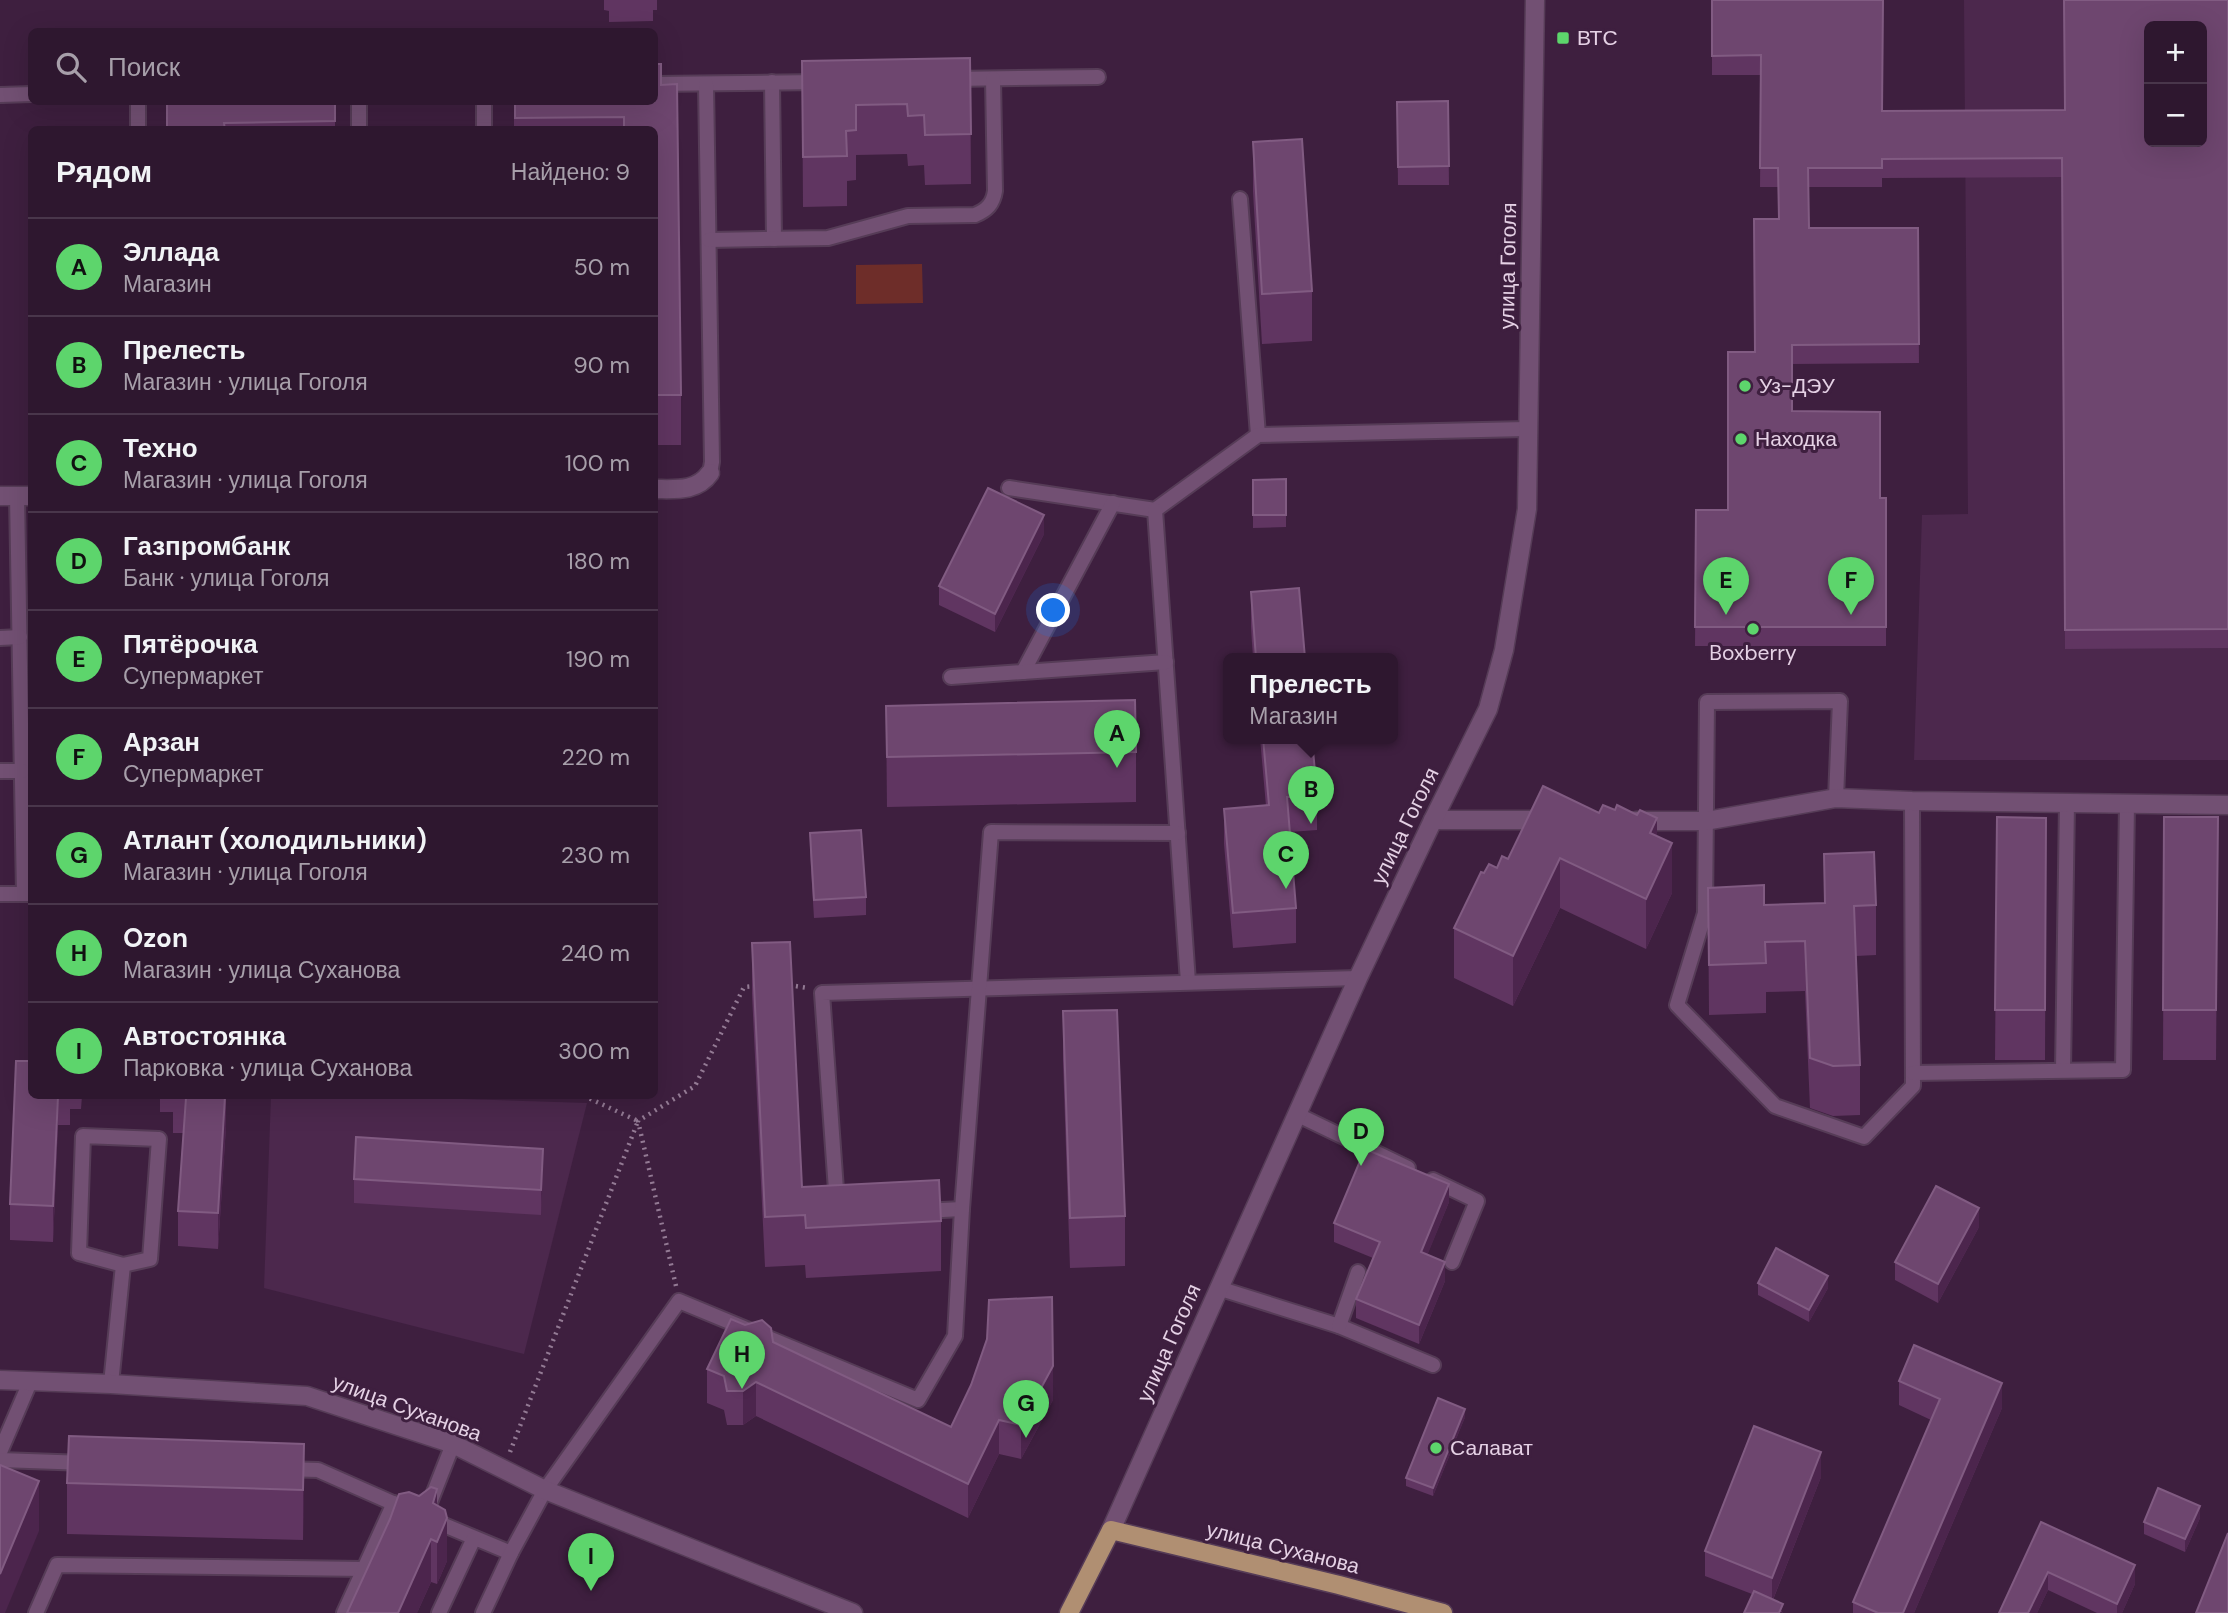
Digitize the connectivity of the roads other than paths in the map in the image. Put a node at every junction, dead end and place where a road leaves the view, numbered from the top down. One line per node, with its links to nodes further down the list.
1 (1535, 0): 20 (street, улица Гоголя)
2 (1098, 77): 3 (lane)
3 (993, 79): 4 (lane); 18 (lane)
4 (938, 80)
5 (841, 81): 6 (lane)
6 (772, 82): 7 (lane); 18 (lane)
7 (706, 84): 8 (lane); 19 (lane)
8 (658, 85)
9 (28, 94): 10 (lane)
10 (0, 95)
11 (138, 105): 14 (lane)
12 (359, 105): 15 (lane)
13 (484, 105): 16 (lane)
14 (138, 126)
15 (359, 126)
16 (484, 126)
17 (1240, 199): 21 (lane)
18 (774, 239): 19 (lane)
19 (709, 240): 22 (lane)
20 (1528, 429): 21 (lane); 40 (street, улица Гоголя)
21 (1258, 435): 27 (lane)
22 (710, 472): 24 (street)
23 (1009, 488): 26 (lane)
24 (658, 489)
25 (16, 496): 29 (lane)
26 (1113, 503): 27 (lane); 31 (lane)
27 (1155, 510): 30 (lane)
28 (0, 638): 29 (lane)
29 (20, 638): 34 (lane)
30 (1166, 662): 31 (lane); 44 (lane)
31 (1023, 672): 32 (lane)
32 (951, 677)
33 (0, 771): 34 (lane)
34 (22, 771): 46 (lane)
35 (1836, 797): 36 (street); 43 (street); 43 (lane)
36 (1912, 801): 37 (street); 51 (lane)
37 (2067, 803): 38 (street); 50 (lane)
38 (2127, 804): 39 (street); 50 (lane)
39 (2228, 805)
40 (1433, 820): 41 (street); 47 (street, улица Гоголя)
41 (1569, 820)
42 (1624, 821): 43 (street)
43 (1706, 821): 51 (lane)
44 (1178, 832): 48 (lane); 49 (lane)
45 (0, 894): 46 (lane)
46 (28, 894)
47 (1358, 978): 48 (lane); 52 (street, улица Гоголя)
48 (1188, 982): 49 (lane)
49 (980, 988): 53 (lane); 55 (lane)
50 (2063, 1070): 51 (lane)
51 (1913, 1073)
52 (1296, 1114): 56 (lane); 59 (street, улица Гоголя)
53 (961, 1209): 54 (lane); 70 (lane)
54 (906, 1212)
55 (851, 1214)
56 (1452, 1262)
57 (123, 1265): 57 (lane); 64 (lane)
58 (1358, 1272): 60 (lane)
59 (1218, 1288): 60 (lane); 73 (street, улица Гоголя)
60 (1339, 1326): 61 (lane)
61 (1433, 1366)
62 (0, 1380): 63 (street, улица Суханова)
63 (30, 1382): 64 (street, улица Суханова); 66 (lane)
64 (111, 1384): 65 (street, улица Суханова)
65 (453, 1444): 70 (street, улица Суханова); 72 (lane)
66 (0, 1452)
67 (0, 1460): 68 (lane)
68 (97, 1464)
69 (276, 1469): 71 (lane)
70 (545, 1490): 75 (lane); 81 (street, улица Суханова)
71 (394, 1503): 72 (lane); 76 (lane)
72 (425, 1517): 74 (lane)
73 (1111, 1530): 82 (main road, улица Гоголя); 83 (main road, улица Суханова)
74 (474, 1538): 75 (lane); 79 (lane)
75 (511, 1553): 80 (lane)
76 (364, 1569): 77 (lane); 78 (lane)
77 (36, 1613)
78 (344, 1613)
79 (439, 1613)
80 (483, 1613)
81 (853, 1613)
82 (1069, 1613)
83 (1443, 1613)

